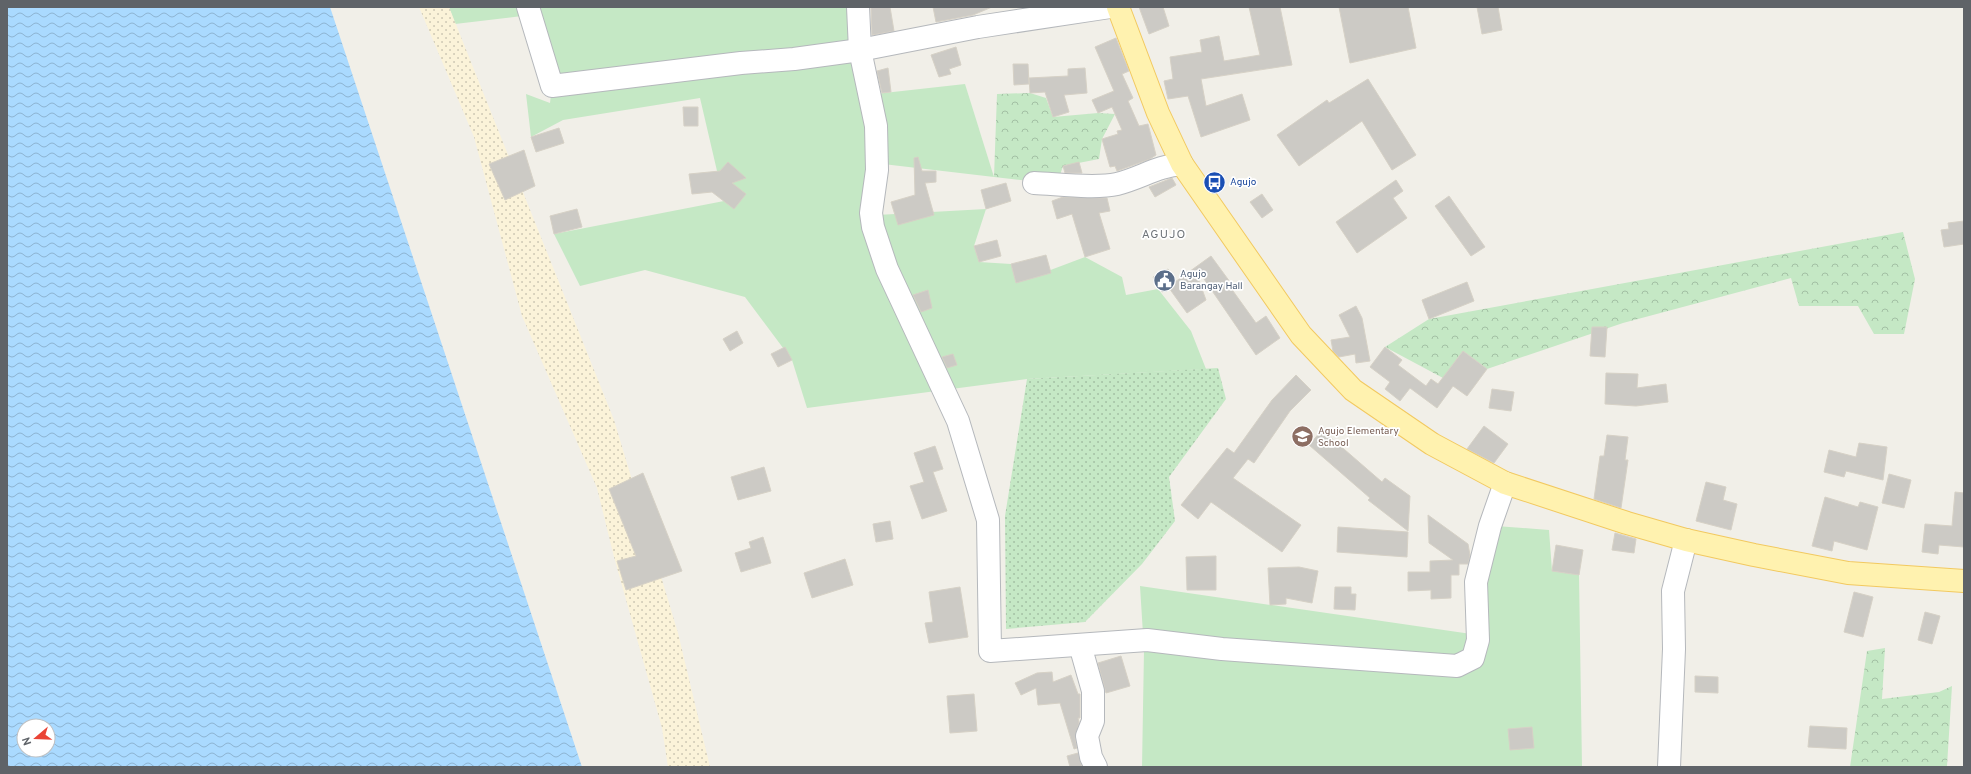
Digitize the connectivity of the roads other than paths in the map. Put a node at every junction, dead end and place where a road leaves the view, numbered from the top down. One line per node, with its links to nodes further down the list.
1 (528, 7): 5 (street)
2 (858, 7): 5 (street)
3 (1110, 7): 5 (street)
4 (1118, 7): 6 (main road)
5 (860, 50): 11 (street)
6 (1182, 164): 7 (street); 8 (main road)
7 (1034, 183)
8 (1505, 483): 9 (main road); 11 (street)
9 (1686, 540): 10 (main road); 13 (street)
10 (1964, 581)
11 (1080, 645): 12 (street)
12 (1096, 767)
13 (1669, 767)

